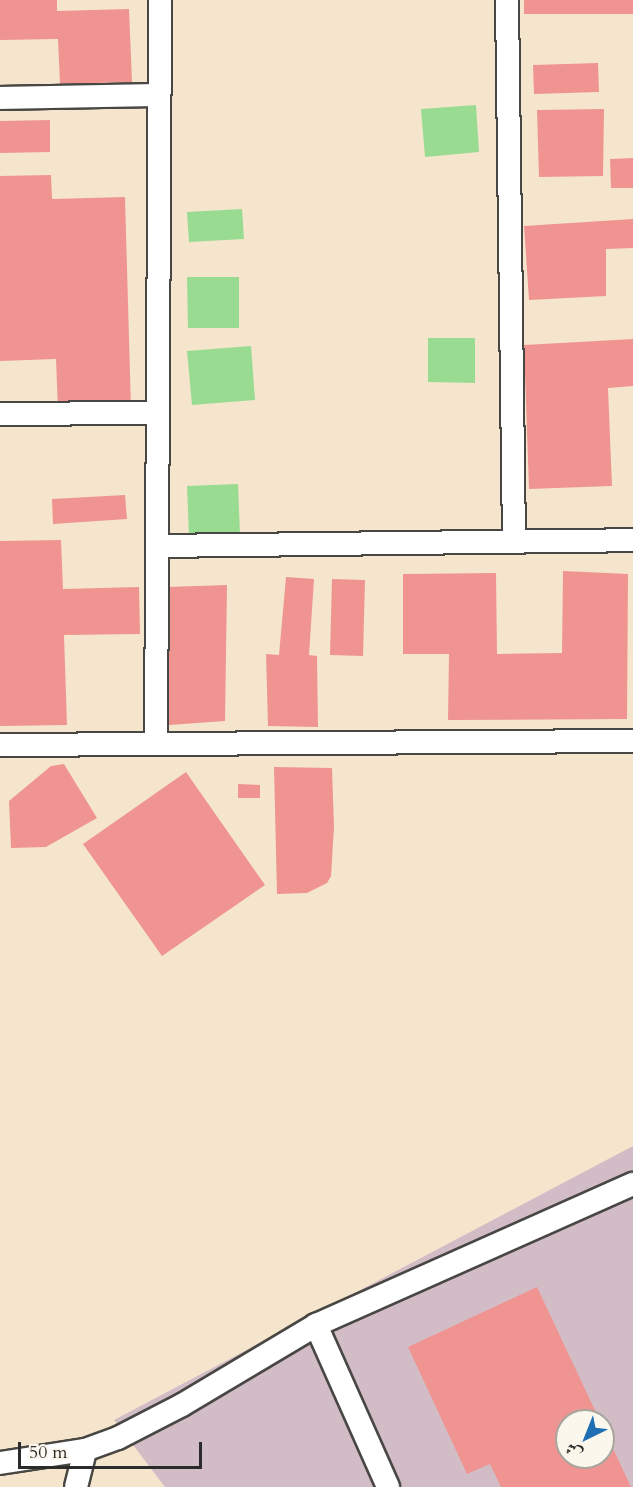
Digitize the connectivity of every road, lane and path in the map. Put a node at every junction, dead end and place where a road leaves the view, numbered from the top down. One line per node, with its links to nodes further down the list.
1 (160, 0): 3 (street)
2 (507, 0): 8 (street)
3 (159, 95): 4 (street); 5 (street)
4 (0, 98)
5 (158, 413): 6 (street); 9 (street)
6 (0, 414)
7 (633, 540): 8 (street)
8 (514, 542): 9 (street)
9 (157, 546): 11 (street)
10 (633, 741): 11 (street)
11 (156, 744): 12 (street)
12 (0, 745)
13 (633, 1184): 14 (street)
14 (316, 1324): 15 (street); 18 (street)
15 (85, 1450): 16 (street); 17 (street)
16 (0, 1463)
17 (76, 1487)
18 (388, 1487)

